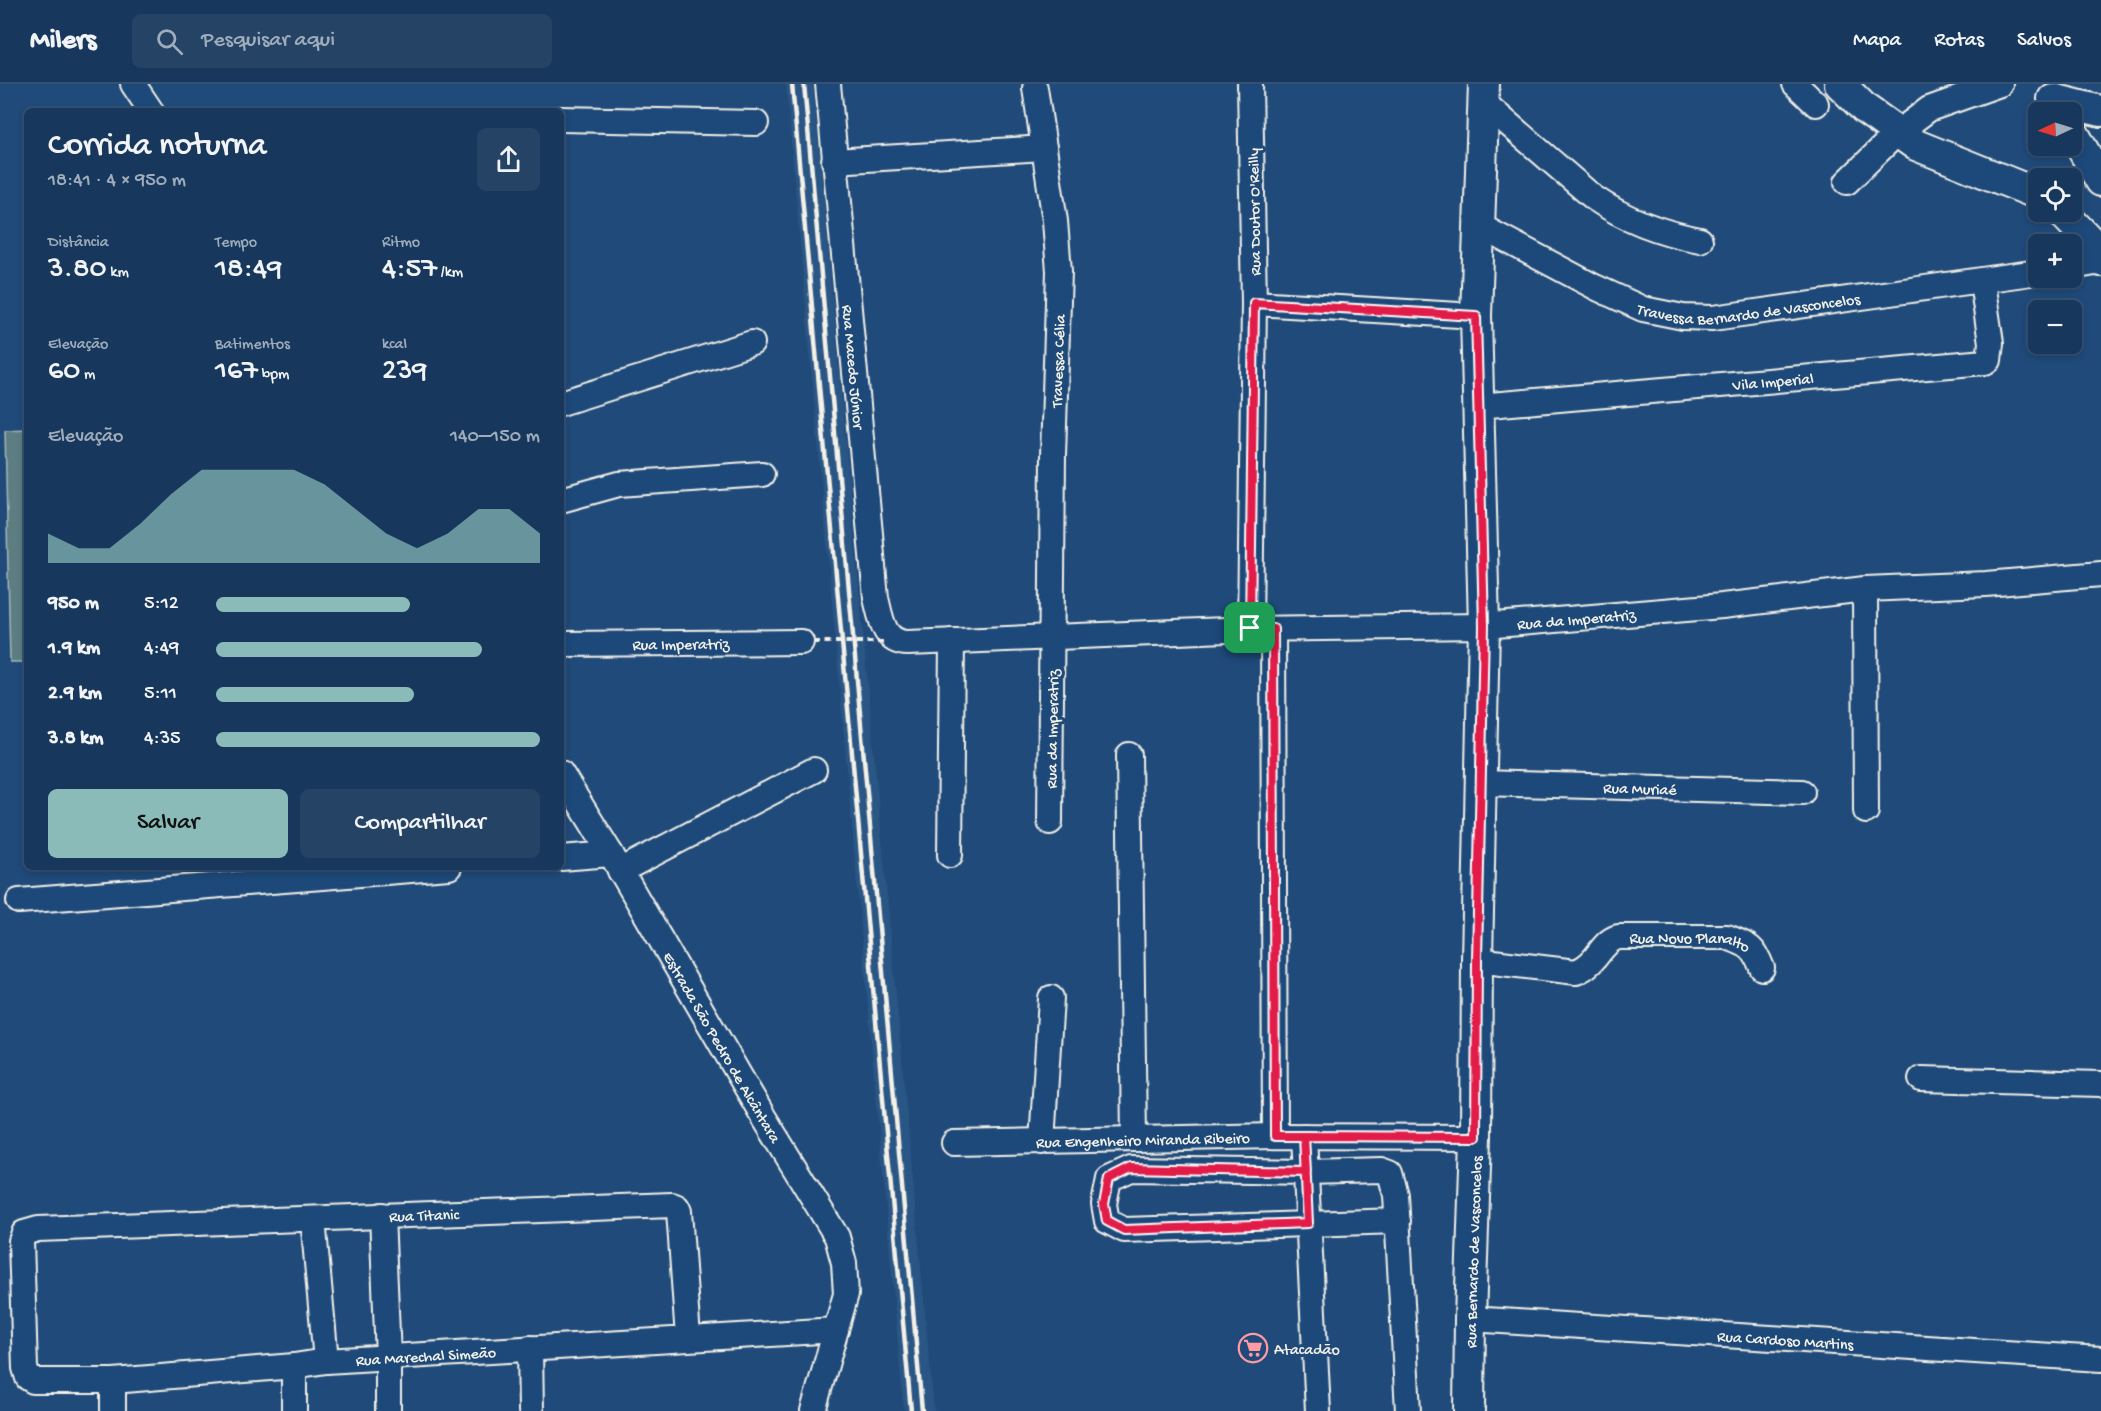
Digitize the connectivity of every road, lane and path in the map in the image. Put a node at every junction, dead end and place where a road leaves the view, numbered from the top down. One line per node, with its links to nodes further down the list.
1 (828, 84): 18 (street, Rua Macedo Júnior)
2 (1250, 84): 29 (street, Rua Doutor O'Reilly)
3 (1795, 84): 9 (street)
4 (1840, 84): 15 (main road)
5 (1940, 84): 11 (street)
6 (2000, 84): 11 (street)
7 (1035, 88): 16 (street, Travessa Célia)
8 (2053, 98): 12 (main road)
9 (1816, 104)
10 (1483, 105): 23 (main road, Rua Bernardo de Vasconcelos); 24 (street)
11 (1929, 109): 15 (street)
12 (2101, 111)
13 (564, 119): 14 (street)
14 (756, 123)
15 (1897, 133): 20 (street); 21 (main road)
16 (1044, 148): 18 (street); 40 (street, Travessa Célia)
17 (2082, 148): 19 (main road)
18 (834, 161): 41 (street, Rua Macedo Júnior)
19 (2101, 181)
20 (1846, 182)
21 (2028, 189)
22 (2070, 222): 25 (main road)
23 (1478, 225): 28 (street, Travessa Bernardo de Vasconcelos); 30 (main road, Rua Bernardo de Vasconcelos)
24 (1700, 240)
25 (2097, 254): 26 (street)
26 (2082, 262)
27 (2028, 274): 28 (street, Travessa Bernardo de Vasconcelos)
28 (1982, 282): 33 (street, Vila Imperial)
29 (1254, 303): 30 (street); 39 (street, Rua Doutor O'Reilly)
30 (1476, 316): 33 (main road, Rua Bernardo de Vasconcelos)
31 (752, 343): 32 (street)
32 (564, 402)
33 (1478, 406): 38 (main road, Rua Bernardo de Vasconcelos)
34 (762, 474): 35 (street)
35 (564, 499)
36 (2101, 574): 37 (street, Rua da Imperatriz)
37 (1865, 589): 38 (street, Rua da Imperatriz); 50 (street)
38 (1484, 626): 39 (street, Rua da Imperatriz); 48 (main road, Rua Bernardo de Vasconcelos)
39 (1261, 629): 40 (street, Rua da Imperatriz); 62 (street, Rua Doutor O'Reilly)
40 (1052, 636): 42 (street, Rua da Imperatriz); 51 (street, Rua da Imperatriz)
41 (891, 641): 42 (street, Rua da Imperatriz); 43 (path, bridge)
42 (952, 641): 52 (street)
43 (807, 642): 44 (street, Rua Imperatriz)
44 (564, 644)
45 (1129, 755): 65 (street)
46 (814, 770): 54 (street)
47 (564, 778): 54 (street, Estrada São Pedro de Alcântara)
48 (1480, 783): 49 (street, Rua Muriaé); 57 (main road, Rua Bernardo de Vasconcelos)
49 (1802, 792)
50 (1866, 811)
51 (1050, 822)
52 (951, 855)
53 (564, 858): 54 (street)
54 (616, 862): 74 (street, Estrada São Pedro de Alcântara)
55 (411, 870): 56 (street)
56 (19, 901)
57 (1477, 960): 58 (street, Rua Novo Planalto); 64 (main road, Rua Bernardo de Vasconcelos)
58 (1762, 968)
59 (1051, 998): 66 (street)
60 (1922, 1079): 61 (street)
61 (2101, 1084)
62 (1275, 1136): 63 (street, Rua Engenheiro Miranda Ribeiro); 65 (street, Rua Engenheiro Miranda Ribeiro)
63 (1304, 1136): 64 (street, Rua Engenheiro Miranda Ribeiro); 68 (street)
64 (1476, 1137): 73 (main road, Rua Bernardo de Vasconcelos)
65 (1134, 1139): 66 (street, Rua Engenheiro Miranda Ribeiro)
66 (1042, 1142): 67 (street, Rua Engenheiro Miranda Ribeiro)
67 (954, 1143)
68 (1306, 1172): 71 (street); 72 (street); 72 (street)
69 (382, 1215): 70 (street, Rua Titanic); 75 (street, Rua Titanic); 77 (street)
70 (313, 1219): 79 (street); 81 (street, Rua Titanic)
71 (1398, 1221): 72 (street); 90 (street)
72 (1308, 1223): 89 (street)
73 (1470, 1319): 78 (street, Rua Cardoso Martins); 83 (main road, Rua Bernardo de Vasconcelos)
74 (836, 1330): 75 (street, Rua Marechal Simeão); 88 (street, Estrada São Pedro de Alcântara)
75 (688, 1338): 76 (street, Rua Marechal Simeão)
76 (530, 1348): 77 (street, Rua Marechal Simeão); 87 (street)
77 (388, 1357): 79 (street, Rua Marechal Simeão); 86 (street)
78 (2101, 1359)
79 (326, 1361): 80 (street, Rua Marechal Simeão)
80 (294, 1366): 82 (street, Rua Marechal Simeão); 85 (street)
81 (25, 1368): 82 (street, Rua Marechal Simeão)
82 (113, 1381): 84 (street)
83 (1465, 1407)
84 (113, 1411)
85 (294, 1411)
86 (388, 1411)
87 (531, 1411)
88 (813, 1411)
89 (1318, 1411)
90 (1408, 1411)

